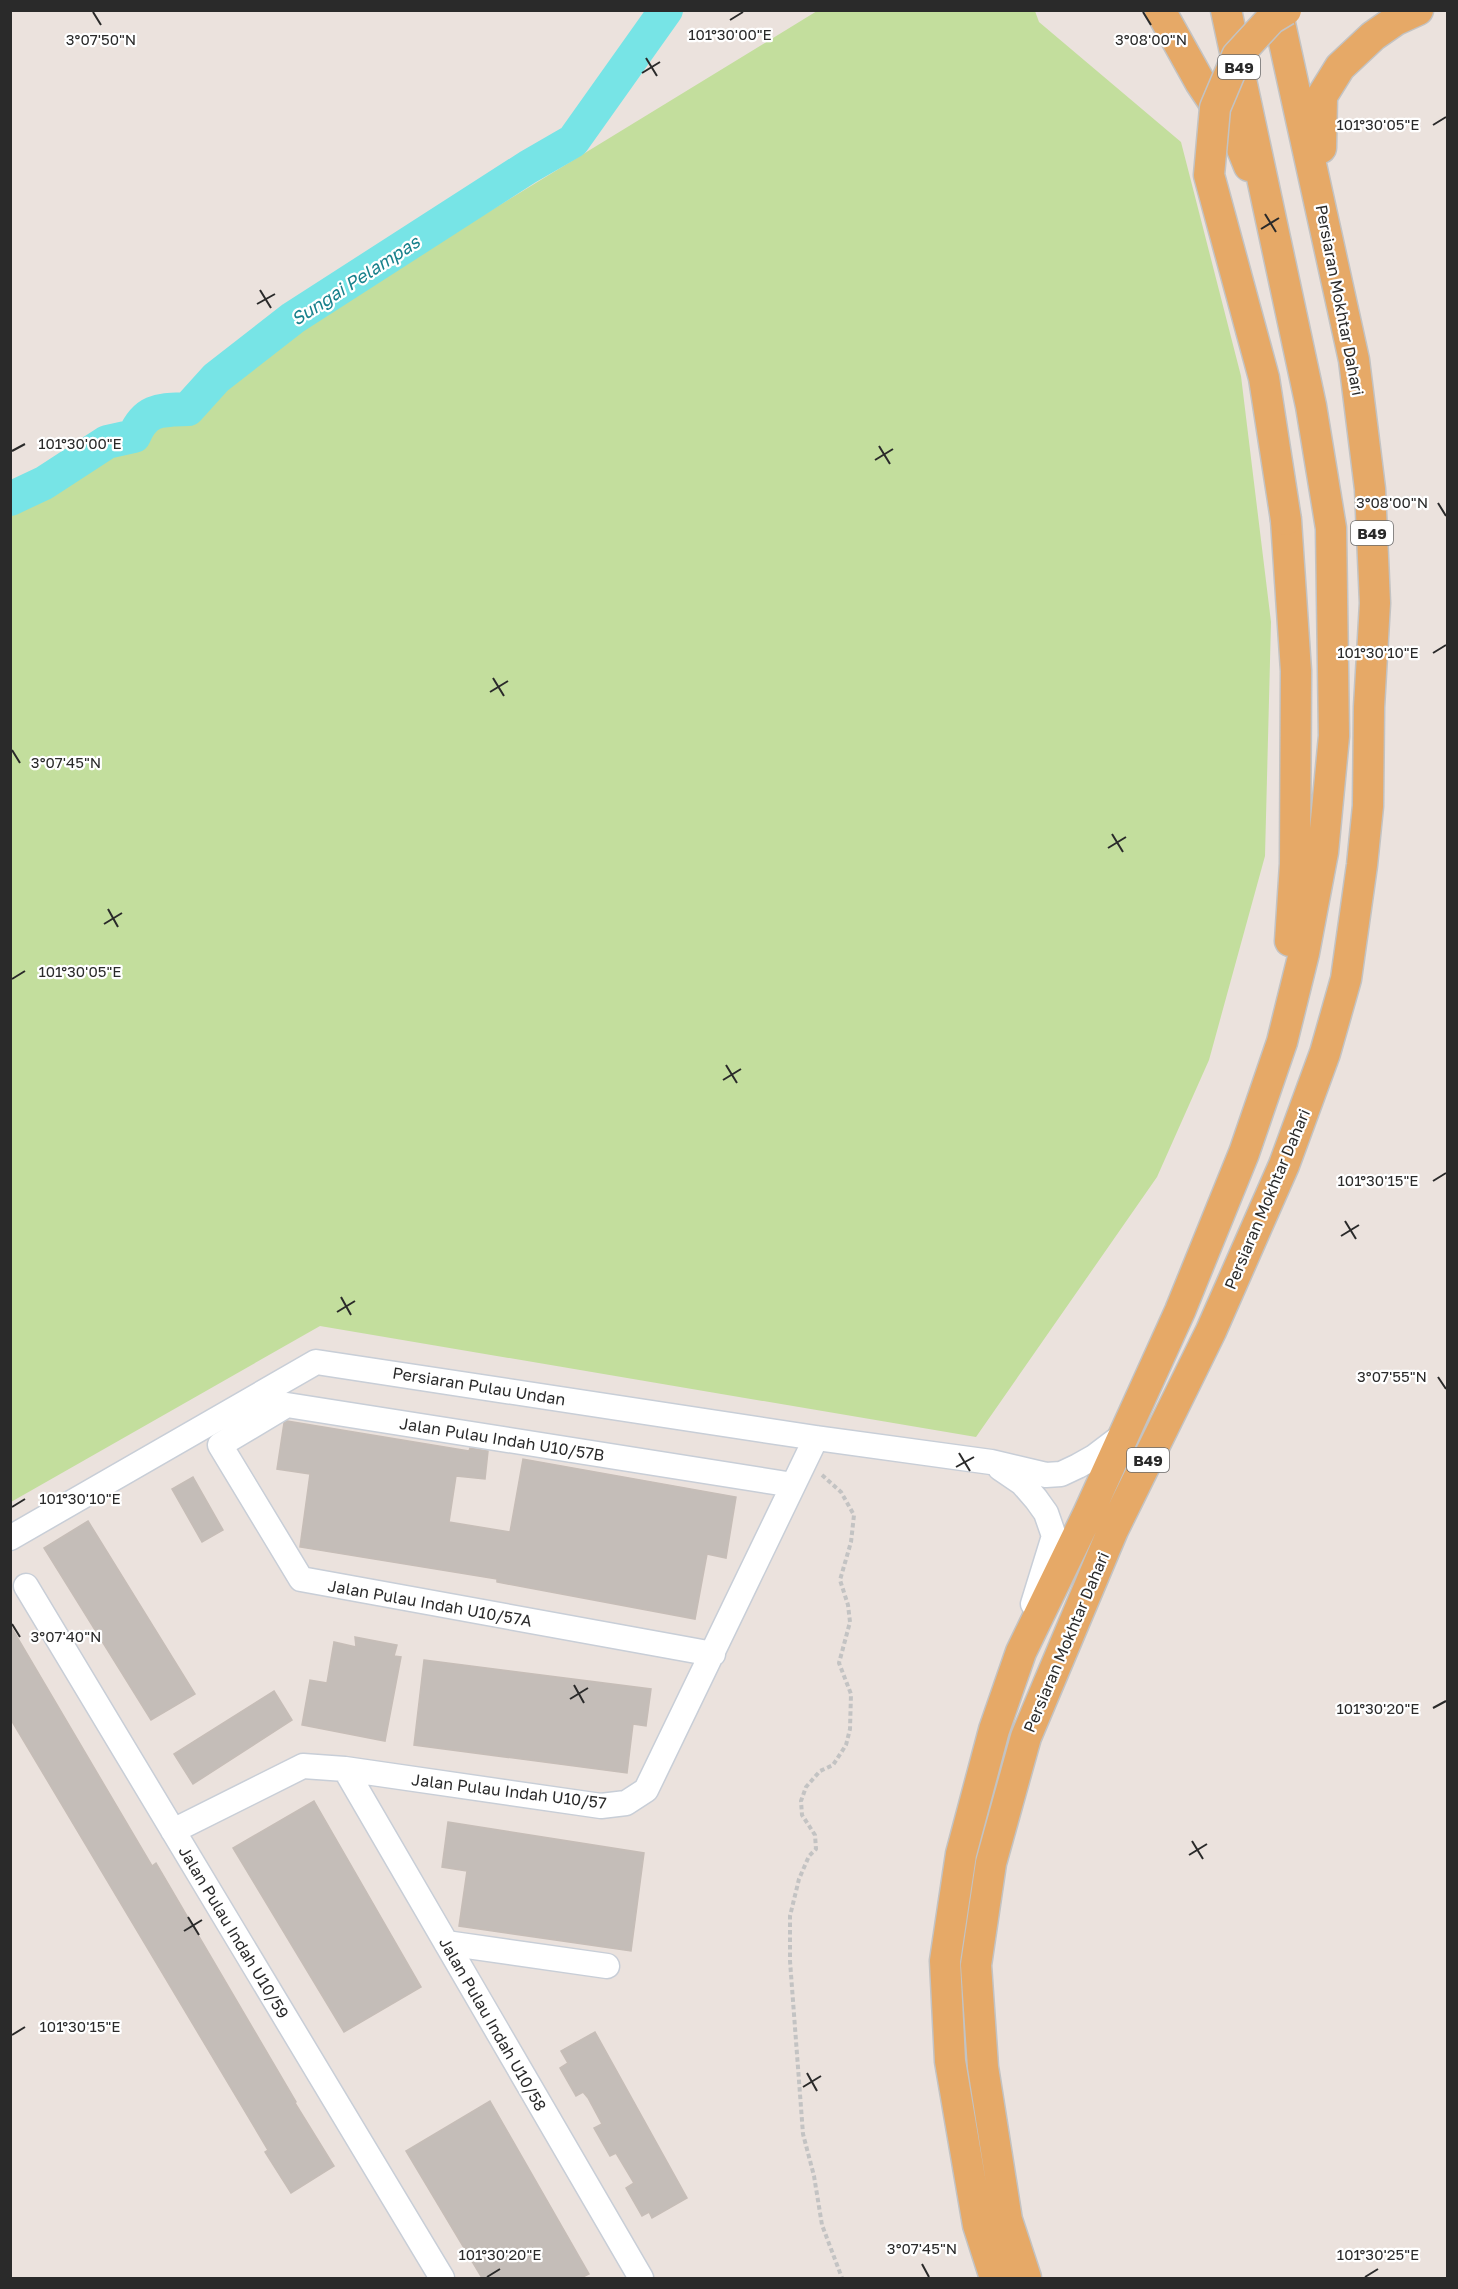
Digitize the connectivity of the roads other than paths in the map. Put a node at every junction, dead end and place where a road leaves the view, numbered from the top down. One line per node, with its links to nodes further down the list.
1 (1160, 10): 7 (main road, B49)
2 (1226, 10): 7 (main road, Persiaran Mokhtar Dahari / B49)
3 (1278, 10): 6 (main road, Persiaran Mokhtar Dahari / B49)
4 (1286, 10): 8 (main road, bridge)
5 (1418, 10): 6 (main road)
6 (1320, 197): 25 (main road, Persiaran Mokhtar Dahari / B49)
7 (1272, 218): 8 (main road, Persiaran Mokhtar Dahari / B49)
8 (1282, 1042): 9 (main road, Persiaran Mokhtar Dahari / B49)
9 (1123, 1435): 12 (street, Persiaran Pulau Undan); 16 (main road, Persiaran Mokhtar Dahari / B49)
10 (816, 1438): 12 (street, Persiaran Pulau Undan); 13 (street, Jalan Pulau Indah U10/57); 14 (street, Persiaran Pulau Undan)
11 (220, 1445): 13 (street, Jalan Pulau Indah U10/57B); 17 (street, Jalan Pulau Indah U10/57A)
12 (991, 1462): 16 (street)
13 (798, 1474): 17 (street, Jalan Pulau Indah U10/57)
14 (10, 1538)
15 (26, 1587): 19 (street, Jalan Pulau Indah U10/59)
16 (1021, 1652): 24 (main road, Persiaran Mokhtar Dahari / B49)
17 (713, 1654): 18 (street, Jalan Pulau Indah U10/57)
18 (345, 1769): 19 (street, Jalan Pulau Indah U10/57); 20 (street, Jalan Pulau Indah U10/58)
19 (173, 1831): 22 (street, Jalan Pulau Indah U10/59)
20 (446, 1943): 21 (street); 23 (street, Jalan Pulau Indah U10/58)
21 (607, 1966)
22 (442, 2278)
23 (641, 2278)
24 (995, 2278)
25 (1026, 2278)

